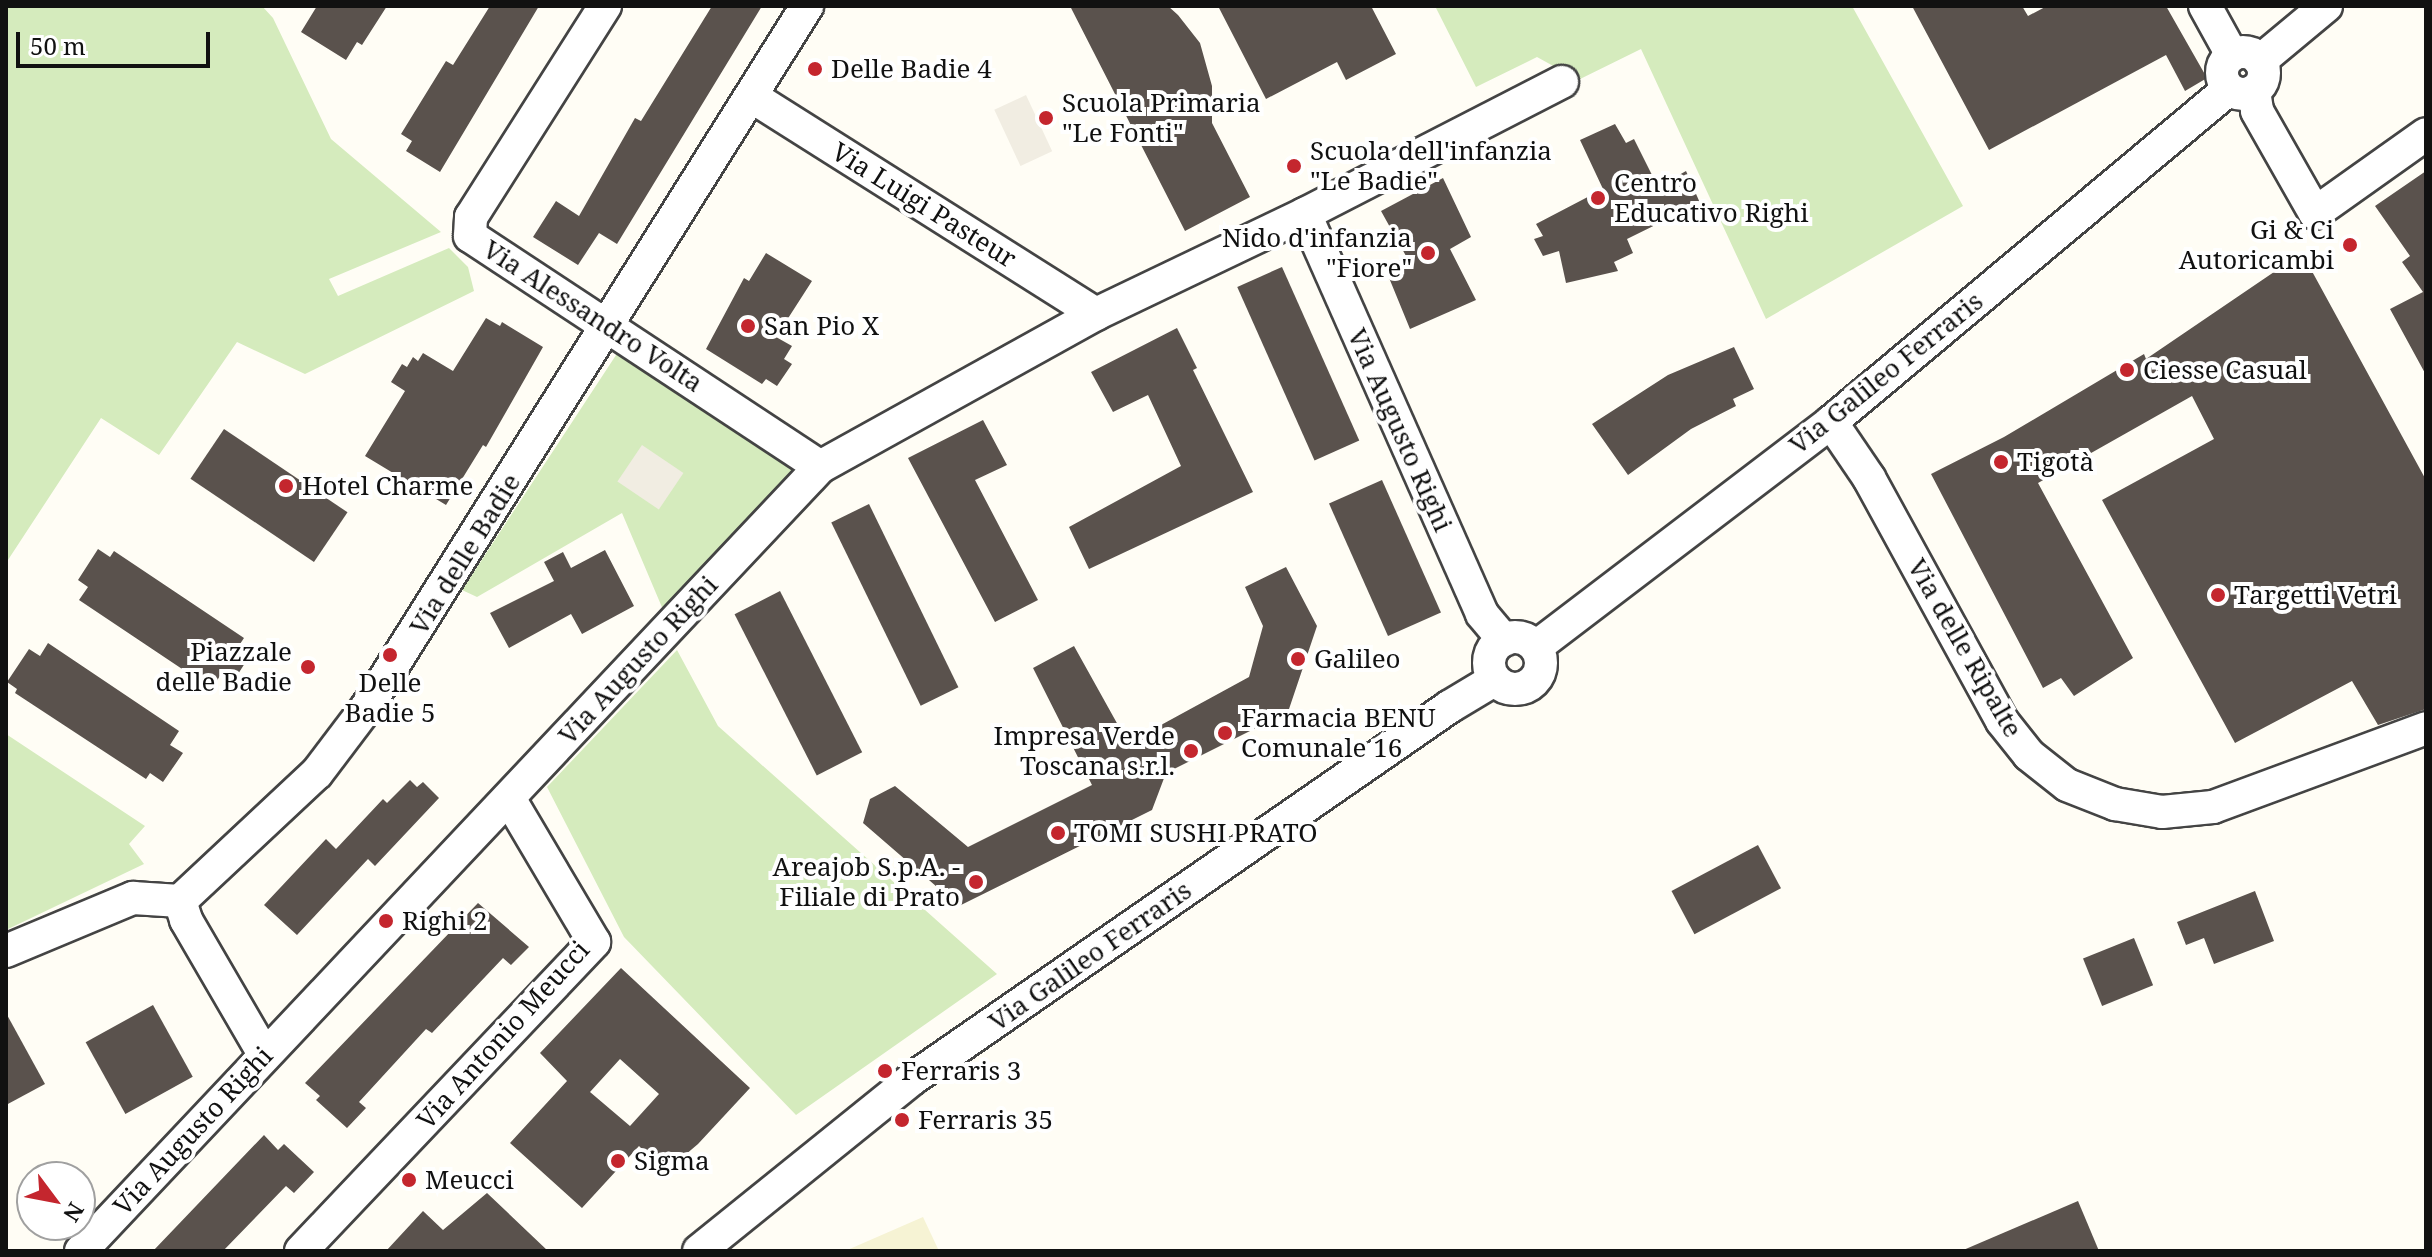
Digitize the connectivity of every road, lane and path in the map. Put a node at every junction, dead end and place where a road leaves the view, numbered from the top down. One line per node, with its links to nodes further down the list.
1 (605, 6): 12 (street, Via Alessandro Volta)
2 (829, 6): 5 (street, Via delle Badie)
3 (2205, 6): 6 (street)
4 (2326, 6): 6 (street, Via Galileo Ferraris)
5 (803, 15): 8 (street, Via delle Badie)
6 (2244, 74): 9 (street); 13 (street, Via Galileo Ferraris)
7 (1562, 82): 10 (street, Via Augusto Righi)
8 (751, 96): 11 (street, Via Luigi Pasteur); 12 (street, Via delle Badie)
9 (2426, 134)
10 (1305, 214): 11 (street, Via Augusto Righi); 15 (street, Via Augusto Righi)
11 (1096, 314): 14 (street, Via Augusto Righi)
12 (606, 323): 14 (street, Via Alessandro Volta); 20 (street, Via delle Badie)
13 (1831, 422): 16 (street, Via Galileo Ferraris); 18 (street, Via delle Ripalte)
14 (820, 467): 19 (street, Via Augusto Righi)
15 (1504, 640): 16 (street); 17 (street)
16 (1536, 647): 17 (street)
17 (1494, 680): 25 (street, Via Galileo Ferraris)
18 (2426, 728)
19 (509, 798): 22 (street, Via Augusto Righi); 24 (street, Via Antonio Meucci)
20 (180, 901): 21 (street); 22 (street)
21 (6, 951)
22 (264, 1054): 23 (street, Via Augusto Righi)
23 (81, 1251)
24 (301, 1251)
25 (699, 1251)

